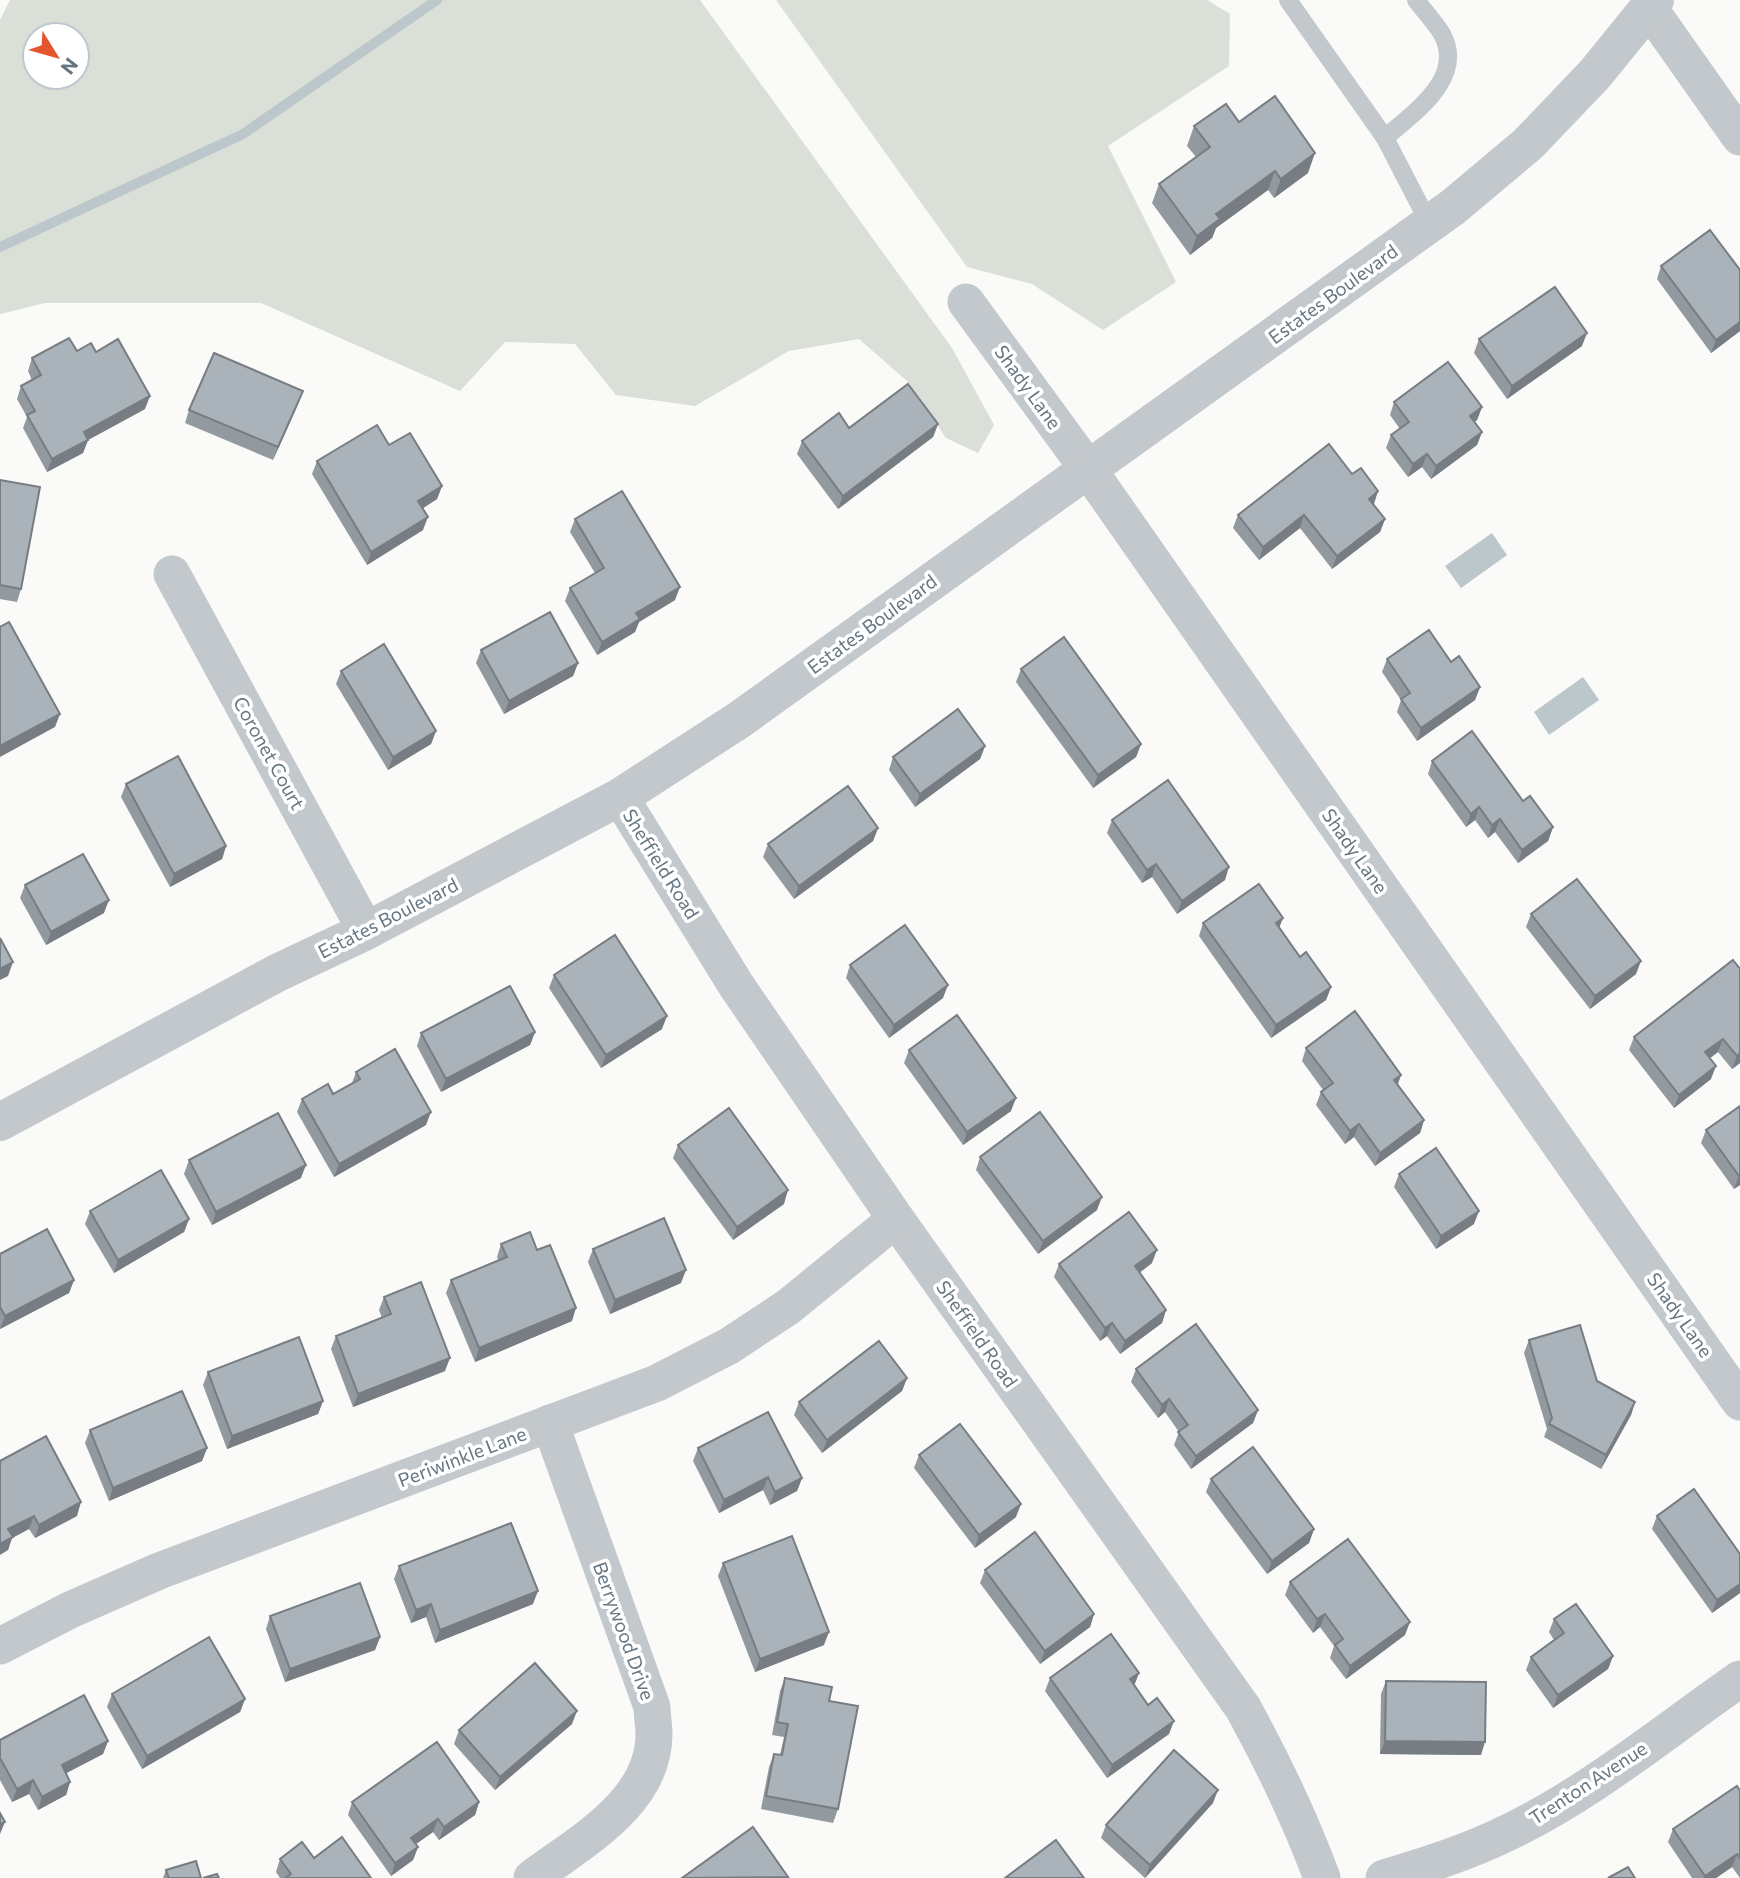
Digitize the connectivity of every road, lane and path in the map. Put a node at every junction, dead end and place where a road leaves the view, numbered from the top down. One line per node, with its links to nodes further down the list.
1 (1287, 0): 5 (lane)
2 (1421, 2): 5 (lane)
3 (1652, 4): 4 (street); 6 (street, Estates Boulevard)
4 (1740, 137)
5 (1385, 138): 6 (lane)
6 (1430, 225): 8 (street, Estates Boulevard)
7 (966, 302): 8 (street, Shady Lane)
8 (1088, 469): 10 (street, Estates Boulevard); 14 (street, Shady Lane)
9 (172, 574): 11 (street, Coronet Court)
10 (620, 797): 11 (street, Estates Boulevard); 13 (street, Sheffield Road)
11 (366, 931): 12 (street, Estates Boulevard)
12 (0, 1122)
13 (896, 1219): 15 (street, Periwinkle Lane); 19 (street, Sheffield Road)
14 (1740, 1402)
15 (550, 1423): 16 (street, Periwinkle Lane); 18 (street, Berrywood Drive)
16 (0, 1646)
17 (1740, 1678): 20 (street, Trenton Avenue)
18 (532, 1878)
19 (1322, 1878)
20 (1384, 1878)

